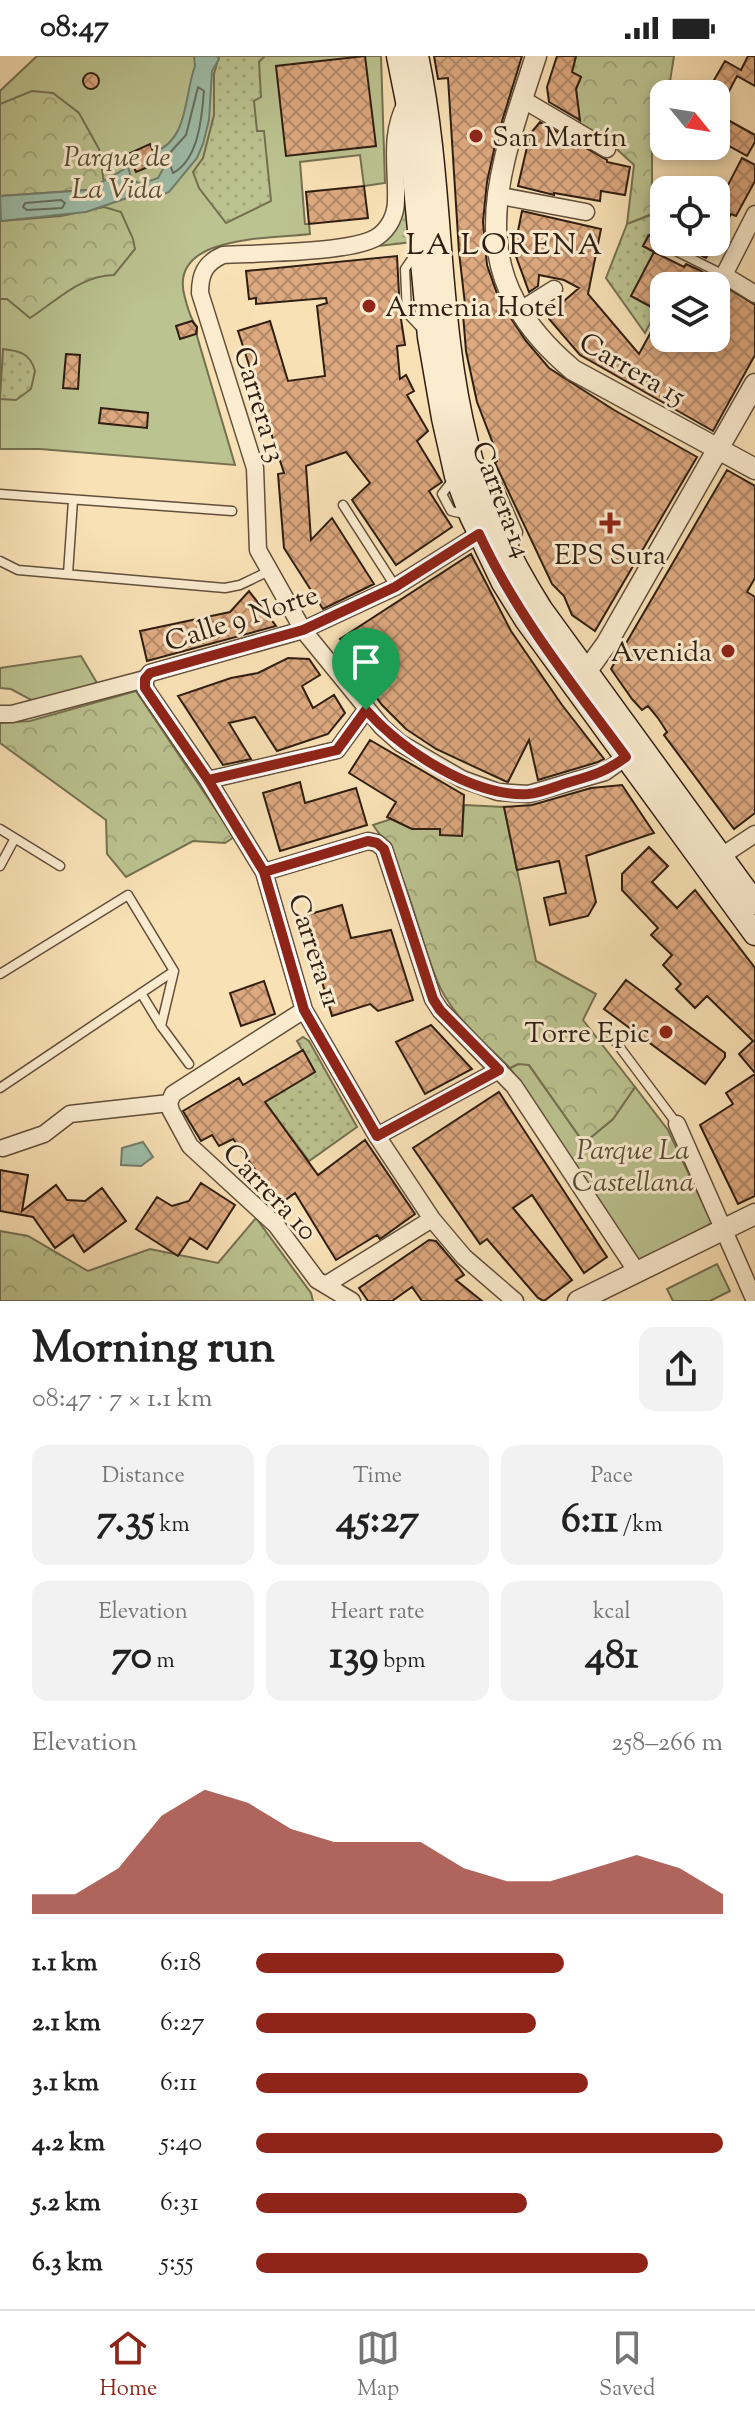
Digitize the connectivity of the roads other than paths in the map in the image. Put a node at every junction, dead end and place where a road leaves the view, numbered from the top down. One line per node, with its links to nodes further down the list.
1 (398, 56): 5 (main road, Carrera 14)
2 (417, 56): 20 (main road, Carrera 14)
3 (536, 56): 4 (street, Carrera 15)
4 (522, 99): 6 (street); 7 (street, Carrera 15)
5 (407, 101): 20 (main road, Carrera 14); 27 (street, Carrera 13)
6 (607, 149)
7 (496, 195): 8 (street); 16 (street, Carrera 15)
8 (586, 212)
9 (755, 214): 12 (street)
10 (686, 256): 11 (lane)
11 (718, 272)
12 (726, 272)
13 (730, 279): 15 (street)
14 (554, 289): 16 (street)
15 (754, 293)
16 (519, 311): 18 (street, Carrera 15)
17 (755, 384): 18 (street)
18 (719, 448): 19 (street, Carrera 15); 31 (street)
19 (755, 469)
20 (465, 472): 25 (main road, Carrera 14); 31 (main road, Carrera 14)
21 (0, 494): 22 (lane)
22 (73, 500): 24 (lane); 28 (lane)
23 (343, 505): 29 (lane)
24 (232, 511)
25 (475, 525): 29 (street, Calle 9 Norte); 31 (main road, Carrera 14)
26 (0, 561): 28 (lane)
27 (270, 571): 28 (lane); 30 (street, Carrera 13)
28 (68, 574)
29 (395, 587): 30 (street, Calle 9 Norte)
30 (303, 630): 32 (street, Calle 9 Norte); 33 (street, Carrera 13)
31 (579, 678): 35 (main road, Carrera 14); 40 (main road, Carrera 14)
32 (145, 679): 34 (street, Calle 9 Norte); 36 (street, Carrera 11)
33 (366, 710): 35 (street, Carrera 13); 36 (street)
34 (0, 714)
35 (626, 757): 45 (main road, Carrera 14)
36 (208, 780): 43 (street, Carrera 11)
37 (0, 829): 39 (lane)
38 (755, 834): 40 (street)
39 (14, 840): 41 (lane); 42 (lane)
40 (720, 857): 44 (main road, Carrera 14)
41 (0, 866)
42 (60, 866)
43 (264, 872): 49 (street, Carrera 11); 52 (street)
44 (755, 903)
45 (755, 934)
46 (174, 971): 47 (lane); 48 (lane); 50 (lane)
47 (0, 974)
48 (141, 993): 50 (lane); 54 (lane)
49 (304, 1010): 53 (street); 57 (street, Carrera 11)
50 (161, 1026): 53 (lane)
51 (612, 1037): 56 (lane)
52 (499, 1070): 57 (street); 62 (street)
53 (194, 1071): 55 (street)
54 (0, 1088)
55 (169, 1103): 58 (street); 63 (street, Carrera 10)
56 (677, 1124): 61 (street)
57 (377, 1136): 60 (street, Carrera 11)
58 (3, 1148)
59 (755, 1214): 61 (street)
60 (432, 1219): 63 (street); 65 (street, Carrera 11)
61 (724, 1231): 62 (street); 67 (street)
62 (637, 1272): 66 (street)
63 (327, 1284): 64 (street, Carrera 10)
64 (352, 1301)
65 (515, 1301)
66 (578, 1301)
67 (755, 1301)

